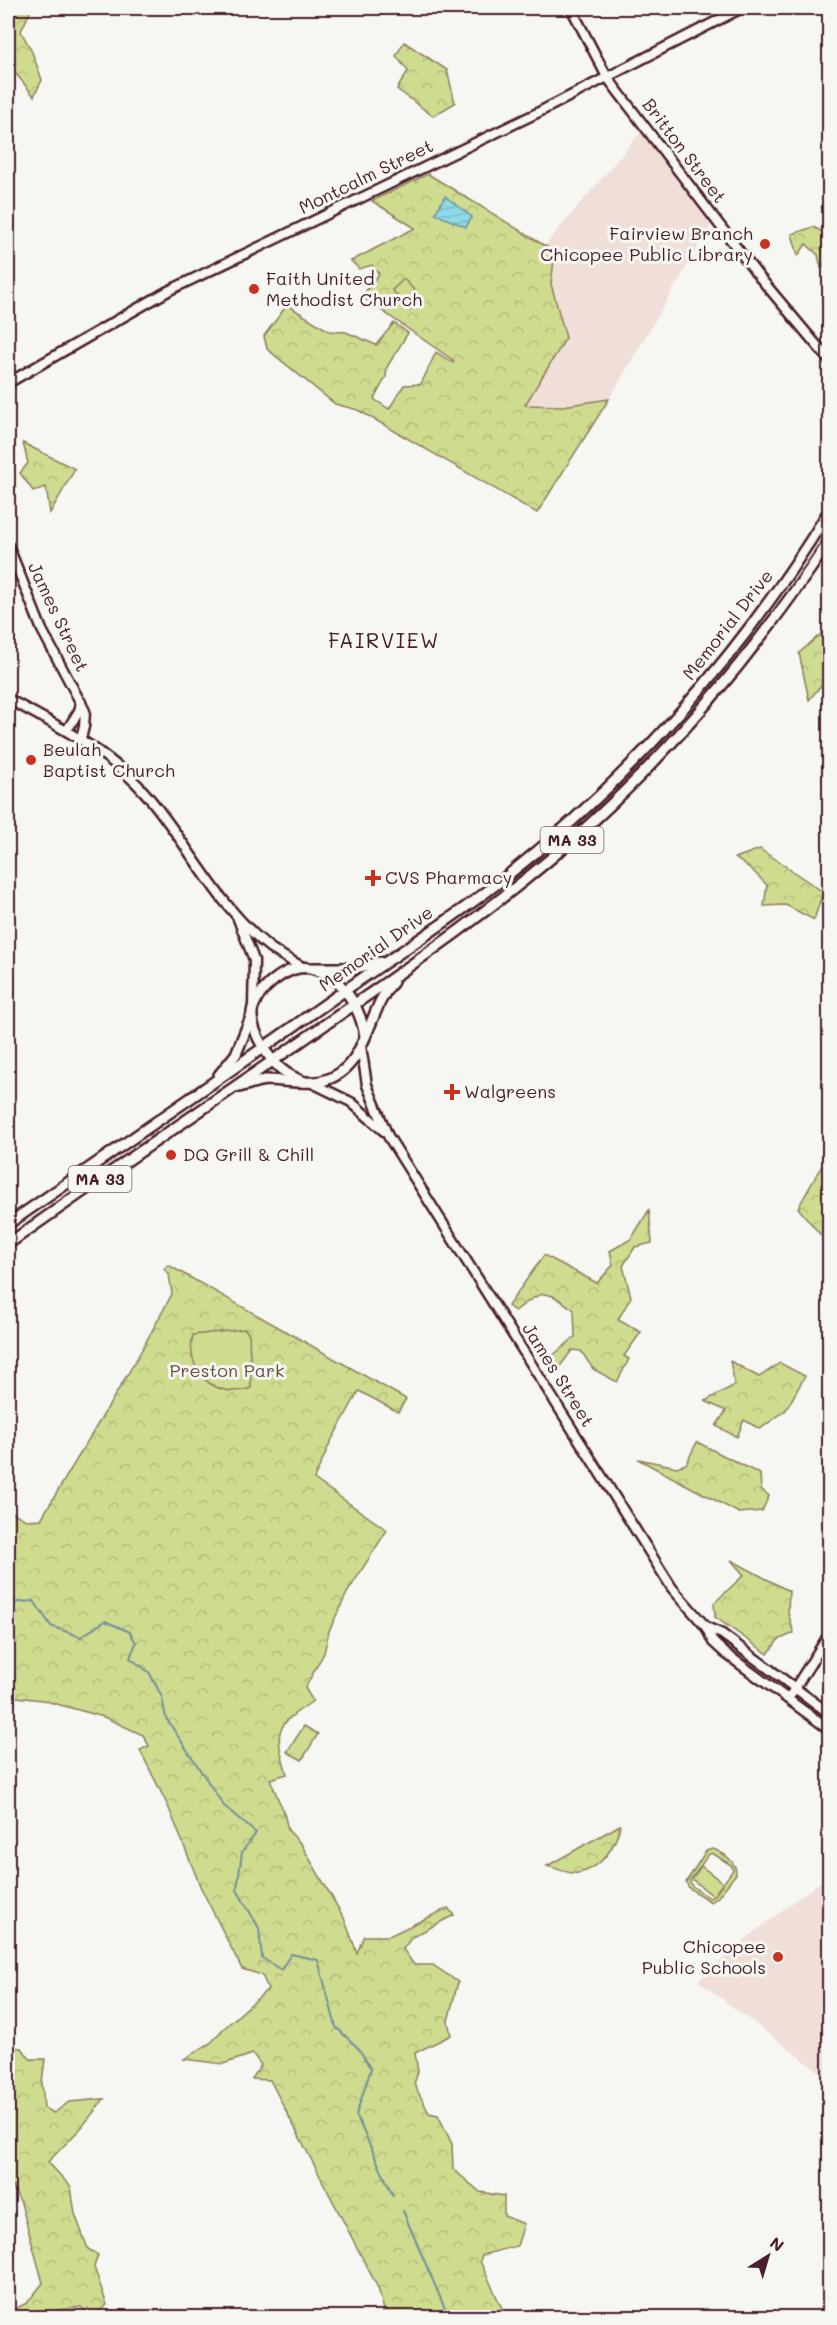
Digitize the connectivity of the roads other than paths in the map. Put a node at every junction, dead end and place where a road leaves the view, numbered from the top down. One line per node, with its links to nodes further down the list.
1 (571, 8): 3 (main road, Britton Street)
2 (742, 8): 3 (main road, Montcalm Street)
3 (607, 77): 4 (main road, Britton Street); 5 (main road, Montcalm Street)
4 (830, 361)
5 (8, 383)
6 (830, 509): 14 (main road, Memorial Drive / MA 33)
7 (830, 540): 16 (main road, Memorial Drive / MA 33)
8 (8, 545): 10 (main road, James Street)
9 (8, 699): 11 (main road)
10 (81, 701): 11 (main road); 12 (main road, James Street)
11 (67, 729): 12 (main road)
12 (81, 738): 13 (main road)
13 (236, 916): 15 (main road); 19 (main road)
14 (399, 954): 15 (main road); 17 (main road, Memorial Drive / MA 33)
15 (307, 968): 17 (main road); 19 (main road)
16 (407, 968): 18 (main road, Memorial Drive / MA 33); 20 (main road)
17 (345, 990): 18 (main road); 22 (main road, Memorial Drive / MA 33)
18 (355, 1004): 20 (main road); 23 (main road, Memorial Drive / MA 33)
19 (252, 1011): 22 (main road); 25 (main road)
20 (365, 1036): 21 (main road)
21 (361, 1046): 24 (main road); 27 (main road, James Street)
22 (264, 1049): 23 (main road); 25 (main road, Memorial Drive / MA 33)
23 (272, 1061): 24 (main road); 26 (main road, Memorial Drive / MA 33)
24 (307, 1082): 26 (main road); 27 (main road, James Street)
25 (212, 1084): 28 (main road, Memorial Drive / MA 33)
26 (228, 1091): 29 (main road, Memorial Drive / MA 33)
27 (388, 1136): 30 (main road, James Street)
28 (8, 1224)
29 (8, 1244)
30 (706, 1627): 32 (main road, James Street); 33 (main road, James Street)
31 (830, 1633): 32 (main road)
32 (796, 1689): 33 (main road); 34 (main road, James Street)
33 (788, 1699): 35 (main road, James Street)
34 (830, 1714)
35 (830, 1730)

